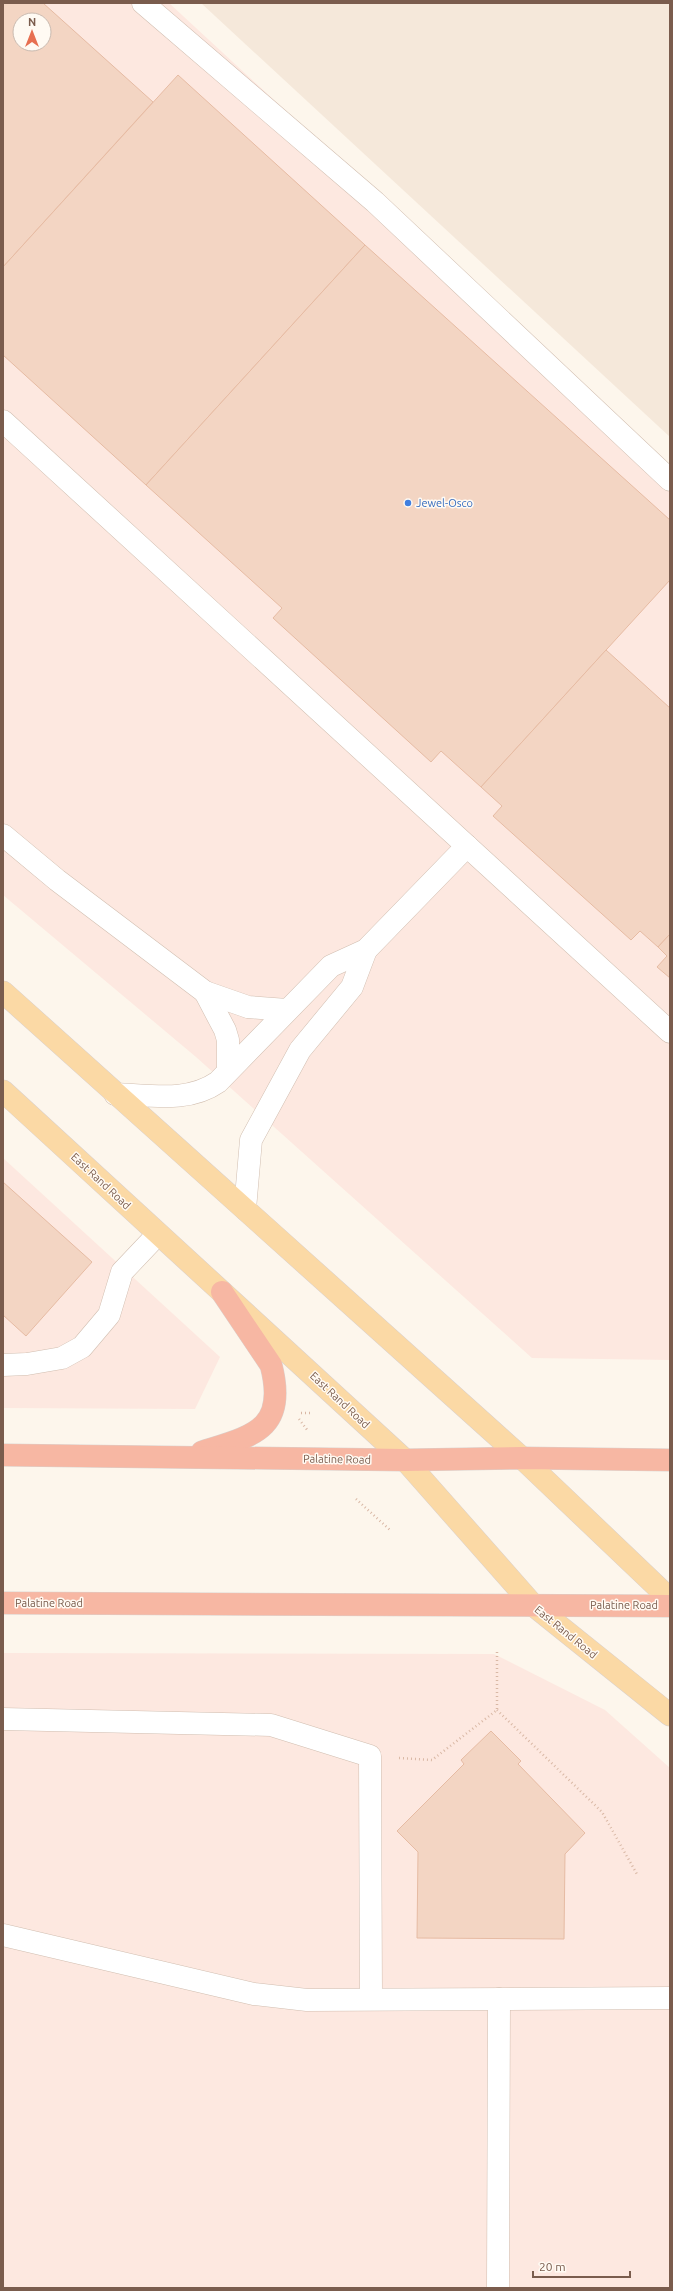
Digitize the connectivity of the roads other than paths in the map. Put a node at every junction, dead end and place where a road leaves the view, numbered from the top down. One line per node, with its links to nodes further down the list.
1 (143, 3): 3 (lane)
2 (3, 421): 5 (lane)
3 (670, 480)
4 (3, 835): 8 (lane)
5 (467, 846): 6 (lane); 10 (lane)
6 (366, 950): 9 (lane); 14 (lane)
7 (3, 992): 13 (main road)
8 (204, 992): 9 (lane); 11 (lane)
9 (287, 1010): 11 (lane)
10 (670, 1032)
11 (228, 1070): 13 (lane)
12 (3, 1091): 15 (main road, East Rand Road)
13 (115, 1094): 14 (main road)
14 (245, 1209): 20 (main road)
15 (158, 1234): 16 (main road, East Rand Road); 17 (lane)
16 (222, 1292): 19 (highway); 21 (main road, East Rand Road)
17 (3, 1365)
18 (3, 1455): 19 (highway, Palatine Road)
19 (182, 1457): 21 (highway, Palatine Road)
20 (522, 1458): 21 (highway, Palatine Road); 22 (highway, Palatine Road); 23 (main road)
21 (405, 1460): 25 (main road, East Rand Road)
22 (670, 1460)
23 (670, 1599)
24 (3, 1603): 25 (highway, Palatine Road)
25 (533, 1605): 26 (highway, Palatine Road); 27 (main road, East Rand Road)
26 (670, 1606)
27 (670, 1715)
28 (3, 1719): 31 (lane)
29 (3, 1935): 31 (lane)
30 (670, 1998): 32 (lane)
31 (371, 1999): 32 (lane)
32 (499, 1999): 33 (lane)
33 (498, 2288)

